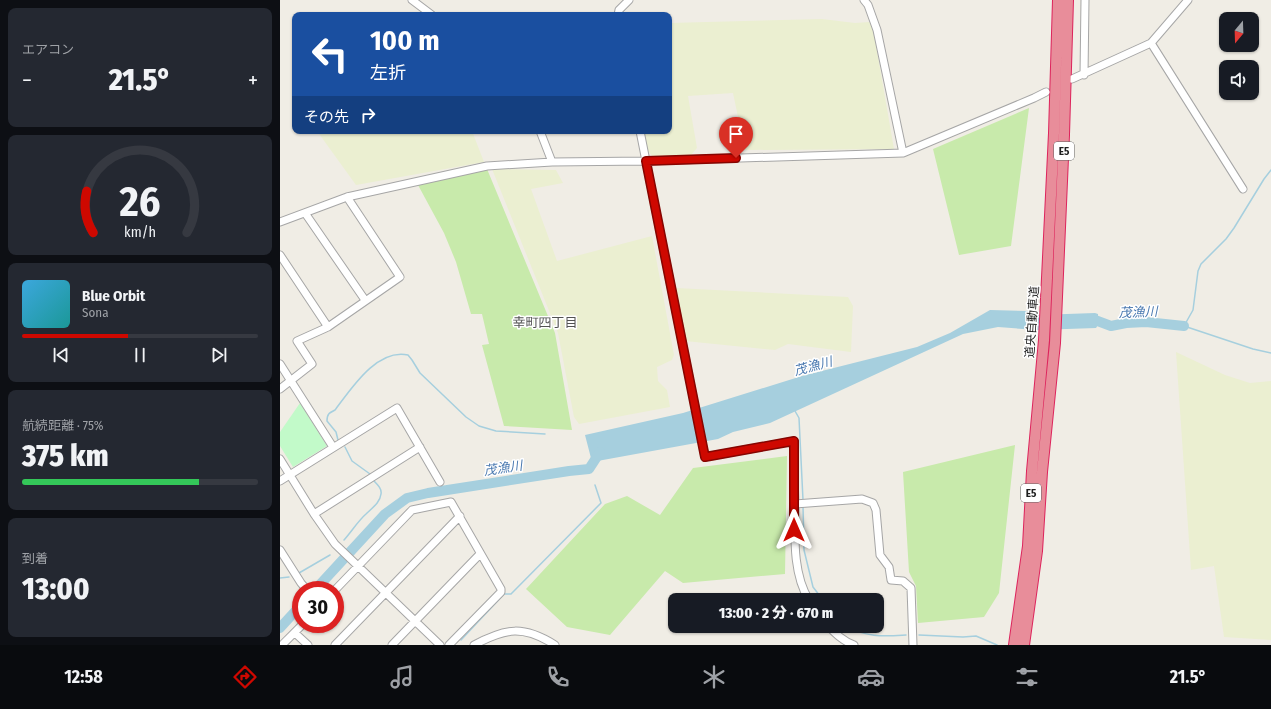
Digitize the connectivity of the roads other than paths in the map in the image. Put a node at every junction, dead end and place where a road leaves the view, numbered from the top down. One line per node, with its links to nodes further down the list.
1 (412, 0): 8 (street)
2 (629, 0): 9 (street)
3 (864, 0): 16 (street)
4 (1058, 0): 58 (highway, 道央自動車道 / E5)
5 (1068, 0): 59 (highway, 道央自動車道 / E5)
6 (1085, 0): 11 (street)
7 (1188, 0): 10 (street)
8 (428, 12)
9 (619, 12)
10 (1151, 43): 11 (street); 19 (street)
11 (1084, 75): 12 (street)
12 (1072, 79)
13 (1046, 92): 16 (street)
14 (541, 134): 18 (street)
15 (641, 134): 17 (street)
16 (903, 153): 17 (street)
17 (646, 161): 18 (street); 35 (street)
18 (552, 162): 20 (street)
19 (1243, 189)
20 (347, 196): 21 (street); 24 (street)
21 (305, 213): 22 (street); 24 (street)
22 (280, 222)
23 (280, 255): 25 (street)
24 (365, 300): 25 (street)
25 (328, 326): 27 (street)
26 (280, 364): 27 (street)
27 (290, 380): 28 (street); 29 (street)
28 (280, 389)
29 (333, 447): 30 (street); 32 (street)
30 (420, 447): 34 (street); 36 (street)
31 (280, 459): 32 (street)
32 (290, 474): 33 (street); 36 (street)
33 (280, 481)
34 (440, 482)
35 (800, 504): 44 (street); 57 (street)
36 (314, 514): 40 (street)
37 (460, 516): 39 (street); 40 (street); 43 (street)
38 (280, 550): 41 (street)
39 (480, 554): 45 (street); 53 (street)
40 (356, 564): 42 (street); 43 (street)
41 (299, 581)
42 (342, 581)
43 (386, 593): 45 (street); 50 (street)
44 (805, 593)
45 (415, 621): 51 (street); 52 (street)
46 (295, 633): 48 (street); 49 (street)
47 (834, 633): 56 (street)
48 (282, 645)
49 (308, 645)
50 (335, 645)
51 (392, 645)
52 (440, 645)
53 (450, 645)
54 (474, 645): 55 (street)
55 (555, 645)
56 (854, 645)
57 (913, 645)
58 (1014, 645)
59 (1024, 645)

